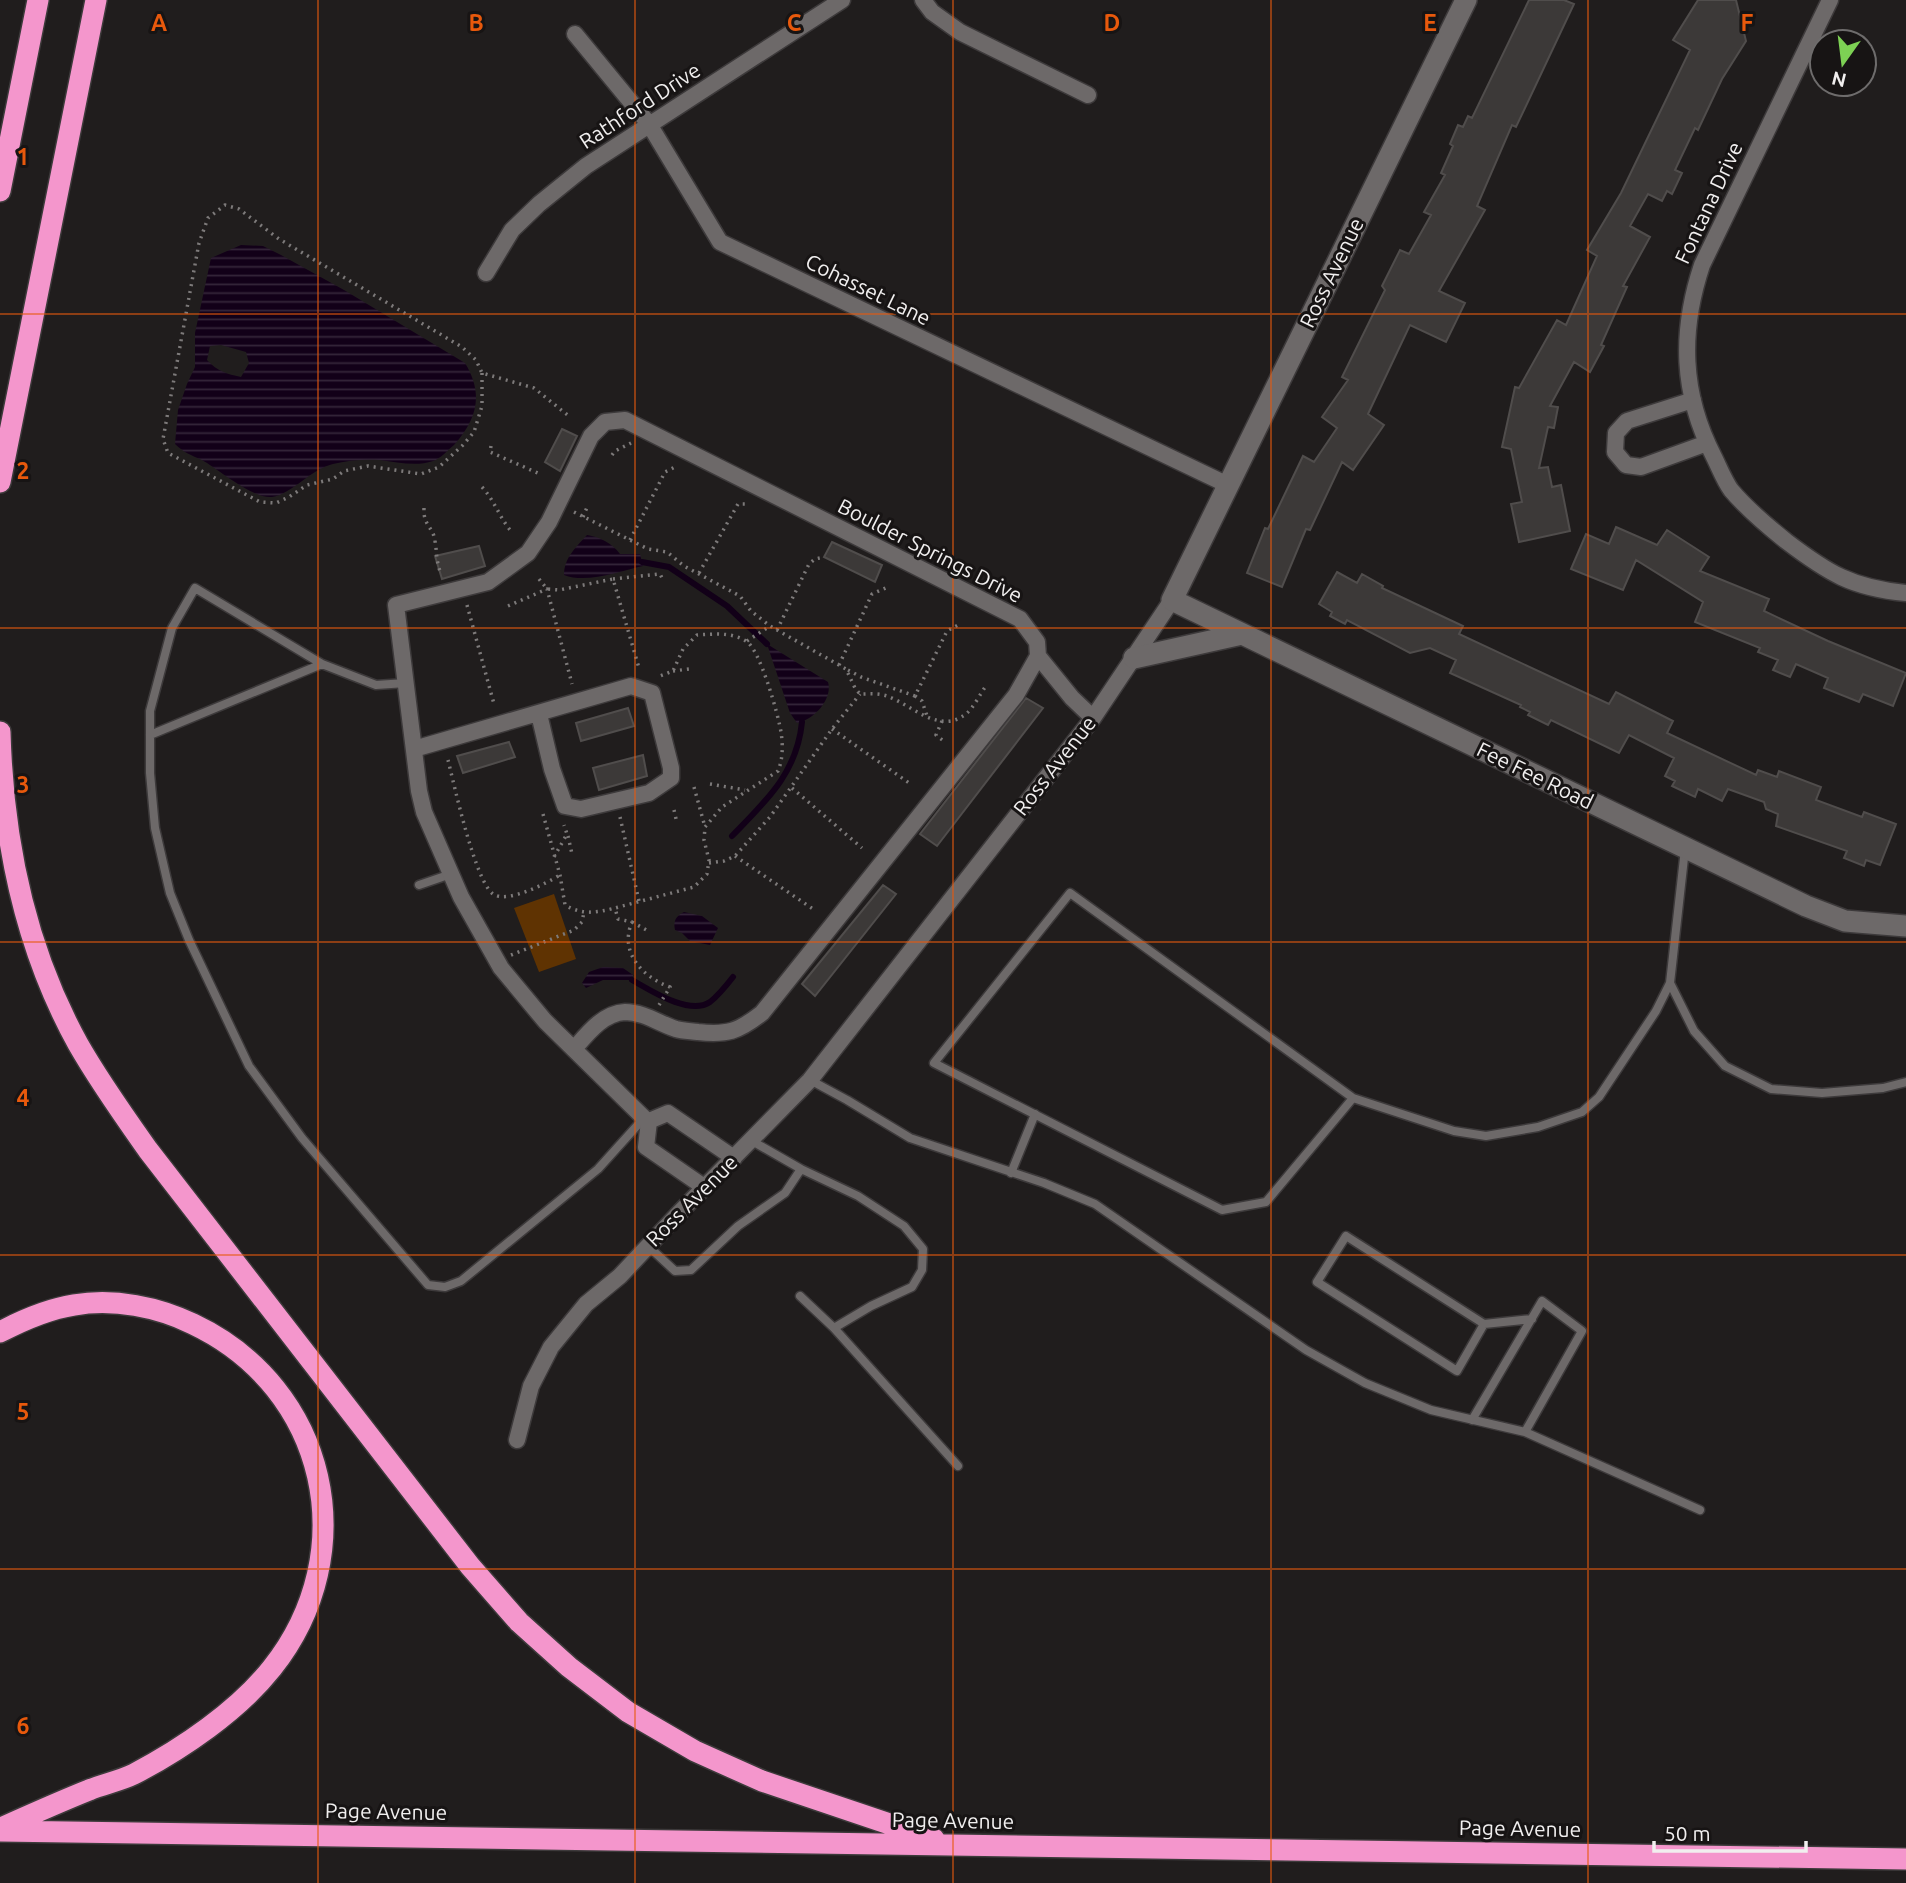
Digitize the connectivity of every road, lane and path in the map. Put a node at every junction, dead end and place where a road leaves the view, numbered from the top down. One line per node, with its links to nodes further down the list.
1 (38, 0): 10 (highway)
2 (96, 0): 21 (highway)
3 (842, 0): 9 (street, Rathford Drive)
4 (923, 0): 8 (street)
5 (1466, 0): 22 (street, Ross Avenue)
6 (1830, 0): 13 (street, Fontana Drive)
7 (575, 34): 9 (street, Cohasset Lane)
8 (1088, 95)
9 (649, 124): 11 (street, Rathford Drive); 22 (street, Cohasset Lane)
10 (0, 191)
11 (486, 273)
12 (482, 373): 12 (path); 14 (path)
13 (1693, 400): 16 (street, Fontana Drive); 16 (street)
14 (570, 417)
15 (631, 443): 18 (path)
16 (1707, 443): 39 (street, Fontana Drive)
17 (491, 446): 20 (path)
18 (612, 455)
19 (677, 466): 30 (path)
20 (540, 474)
21 (0, 482)
22 (1228, 485): 41 (street, Ross Avenue)
23 (482, 487): 29 (path)
24 (749, 500): 33 (path)
25 (557, 504): 28 (path); 48 (street, Boulder Springs Drive); 57 (street, Boulder Springs Drive)
26 (588, 505): 28 (path)
27 (424, 508): 32 (path)
28 (583, 517): 30 (path)
29 (510, 530)
30 (630, 540): 33 (path)
31 (824, 557): 45 (path)
32 (440, 571)
33 (698, 574): 44 (path)
34 (662, 578): 36 (path)
35 (539, 579): 38 (path)
36 (613, 579): 38 (path); 52 (path)
37 (890, 586): 51 (path)
38 (547, 589): 42 (path); 58 (path)
39 (1906, 593)
40 (466, 599): 62 (path)
41 (1172, 600): 46 (street, Fee Fee Road); 49 (street, Ross Avenue)
42 (508, 606)
43 (958, 625): 61 (path)
44 (770, 626): 45 (path); 47 (path)
45 (777, 630): 51 (path)
46 (1242, 634): 49 (street); 86 (street, Fee Fee Road)
47 (747, 641): 55 (path); 77 (path)
48 (1038, 656): 65 (street, Boulder Springs Drive); 104 (street)
49 (1134, 658): 65 (street, Ross Avenue)
50 (322, 664): 57 (lane); 69 (lane); 69 (lane)
51 (839, 665): 54 (path)
52 (639, 668)
53 (689, 669): 55 (path)
54 (846, 669): 60 (path); 61 (path)
55 (673, 671): 56 (path)
56 (660, 676)
57 (406, 682): 71 (street)
58 (573, 686)
59 (986, 686): 66 (path)
60 (860, 694): 64 (path); 67 (path)
61 (915, 696): 64 (path)
62 (494, 704)
63 (539, 714): 63 (street); 71 (street)
64 (927, 716): 66 (path)
65 (1093, 718): 105 (street, Ross Avenue)
66 (942, 721): 70 (path)
67 (832, 729): 74 (path); 76 (path)
68 (0, 732): 127 (highway)
69 (150, 735): 109 (lane)
70 (945, 742)
71 (414, 749): 91 (street)
72 (448, 760): 92 (path)
73 (710, 784): 77 (path)
74 (912, 785)
75 (694, 787): 83 (path)
76 (791, 788): 85 (path); 88 (path)
77 (746, 790): 83 (path)
78 (618, 808): 94 (path)
79 (674, 810): 82 (path)
80 (543, 814): 89 (path)
81 (564, 823): 84 (path)
82 (677, 823)
83 (705, 827): 90 (path)
84 (567, 834): 87 (path); 89 (path)
85 (862, 848)
86 (1685, 848): 99 (street, Fee Fee Road); 102 (lane)
87 (572, 854)
88 (735, 856): 90 (path); 96 (path)
89 (554, 857): 92 (path)
90 (709, 863): 94 (path)
91 (450, 874): 93 (lane); 104 (street)
92 (560, 875): 97 (path)
93 (419, 885)
94 (639, 902): 95 (path)
95 (615, 908): 97 (path); 98 (path)
96 (813, 909)
97 (584, 912): 101 (path)
98 (632, 922): 100 (path); 103 (path)
99 (1906, 926)
100 (650, 932)
101 (510, 955)
102 (1670, 983): 106 (lane); 107 (lane)
103 (659, 1005)
104 (574, 1049): 109 (street)
105 (810, 1080): 110 (street, Ross Avenue); 113 (lane)
106 (1906, 1082)
107 (1353, 1098): 108 (lane); 108 (lane)
108 (1035, 1114): 113 (lane)
109 (647, 1119): 111 (street); 114 (street)
110 (752, 1141): 111 (street, Ross Avenue); 112 (lane)
111 (734, 1158): 114 (street, Ross Avenue)
112 (802, 1169): 115 (lane); 119 (lane)
113 (1011, 1173): 121 (lane)
114 (704, 1187): 115 (street, Ross Avenue)
115 (648, 1246): 123 (street, Ross Avenue)
116 (800, 1296): 119 (lane)
117 (1532, 1320): 118 (lane); 121 (lane); 122 (lane)
118 (1483, 1324): 118 (lane)
119 (834, 1328): 124 (lane)
120 (0, 1332): 126 (highway)
121 (1472, 1420): 122 (lane)
122 (1525, 1432): 125 (lane)
123 (517, 1440)
124 (958, 1466)
125 (1700, 1510)
126 (0, 1830): 127 (highway, Page Avenue)
127 (953, 1846): 128 (highway, Page Avenue)
128 (1906, 1859)

